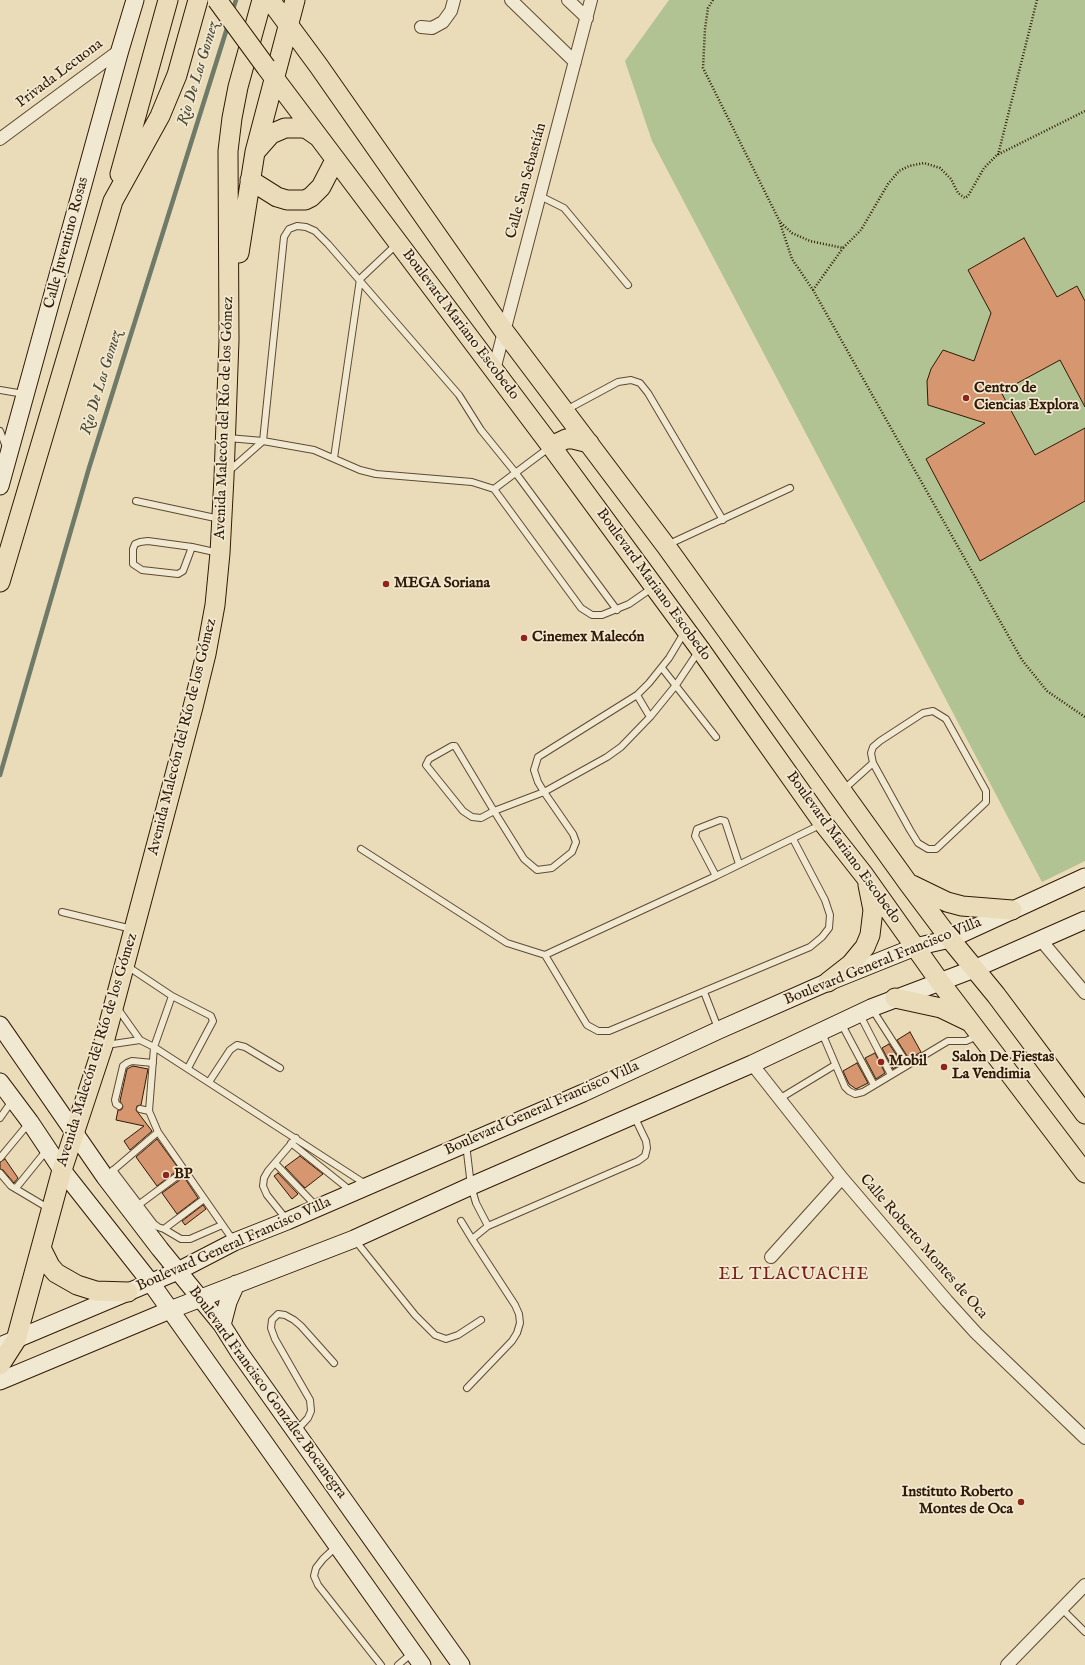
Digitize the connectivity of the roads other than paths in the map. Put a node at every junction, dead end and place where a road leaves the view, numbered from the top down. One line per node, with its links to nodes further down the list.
1 (135, 0): 16 (main road, Calle Juventino Rosas)
2 (168, 0): 26 (main road)
3 (198, 0): 26 (main road)
4 (217, 0): 19 (main road, Boulevard Mariano Escobedo, bridge)
5 (262, 0): 31 (main road, Avenida Malecón del Río de los Gómez)
6 (270, 0): 14 (main road)
7 (295, 0): 14 (main road)
8 (298, 0): 18 (main road)
9 (454, 0): 15 (street)
10 (511, 0): 17 (street)
11 (568, 0): 13 (street)
12 (591, 0): 13 (street, Calle San Sebastián)
13 (587, 18): 17 (street, Calle San Sebastián)
14 (285, 20): 18 (main road); 19 (main road)
15 (421, 27)
16 (120, 50): 20 (street, Privada Lecuona); 34 (main road, Calle Juventino Rosas)
17 (575, 62): 25 (street, Calle San Sebastián)
18 (318, 65): 30 (main road)
19 (270, 72): 21 (main road, Boulevard Mariano Escobedo); 22 (main road)
20 (0, 139)
21 (321, 139): 22 (main road); 23 (main road, Boulevard Mariano Escobedo)
22 (255, 152): 24 (main road)
23 (335, 160): 24 (main road); 27 (main road, Boulevard Mariano Escobedo)
24 (250, 180): 31 (main road)
25 (540, 196): 29 (lane); 30 (street, Calle San Sebastián)
26 (113, 201): 54 (main road)
27 (398, 243): 28 (lane); 32 (main road, Boulevard Mariano Escobedo)
28 (360, 279): 38 (lane); 42 (lane); 43 (lane)
29 (628, 285)
30 (504, 331): 32 (street, Calle San Sebastián); 35 (main road)
31 (229, 340): 37 (main road, Avenida Malecón del Río de los Gómez)
32 (494, 370): 40 (main road, Boulevard Mariano Escobedo)
33 (0, 390): 34 (lane)
34 (25, 394): 41 (main road, Calle Juventino Rosas)
35 (565, 411): 39 (main road); 50 (lane)
36 (0, 432): 41 (lane)
37 (225, 437): 38 (lane); 44 (main road, Avenida Malecón del Río de los Gómez)
38 (263, 441): 42 (lane); 44 (lane)
39 (589, 443): 40 (main road); 52 (main road)
40 (551, 446): 43 (lane); 55 (main road, Boulevard Mariano Escobedo)
41 (8, 452): 45 (main road, Calle Juventino Rosas)
42 (334, 458): 47 (lane)
43 (515, 472): 47 (lane); 56 (lane)
44 (224, 477): 49 (main road, Avenida Malecón del Río de los Gómez)
45 (0, 486)
46 (790, 488): 50 (lane)
47 (494, 489): 56 (lane)
48 (136, 501): 49 (lane)
49 (222, 519): 53 (main road, Avenida Malecón del Río de los Gómez)
50 (722, 520): 52 (lane)
51 (192, 546): 51 (lane); 53 (lane)
52 (666, 546): 65 (main road)
53 (220, 553): 79 (main road, Avenida Malecón del Río de los Gómez)
54 (0, 582)
55 (655, 587): 56 (lane); 57 (main road, Boulevard Mariano Escobedo)
56 (617, 610)
57 (685, 630): 58 (main road, Boulevard Mariano Escobedo); 59 (lane)
58 (700, 649): 60 (lane); 68 (main road, Boulevard Mariano Escobedo)
59 (662, 668): 60 (lane); 61 (lane)
60 (676, 685): 62 (lane); 63 (lane)
61 (637, 695): 62 (lane); 66 (lane)
62 (650, 717): 66 (lane)
63 (716, 737)
64 (873, 763): 64 (lane); 65 (lane)
65 (843, 790): 75 (main road)
66 (544, 792): 67 (lane); 67 (lane)
67 (494, 811): 67 (lane)
68 (823, 823): 69 (lane); 72 (main road, Boulevard Mariano Escobedo)
69 (792, 839): 71 (lane); 88 (lane)
70 (362, 849): 83 (lane)
71 (739, 864): 73 (lane); 73 (lane)
72 (864, 875): 82 (main road, Boulevard Mariano Escobedo); 86 (main road)
73 (716, 876): 83 (lane)
74 (1085, 877): 76 (main road, Boulevard General Francisco Villa)
75 (908, 882): 76 (main road); 80 (main road)
76 (1012, 910): 80 (main road, Boulevard General Francisco Villa)
77 (62, 912): 79 (lane)
78 (1085, 920): 81 (main road)
79 (134, 930): 84 (main road, Avenida Malecón del Río de los Gómez)
80 (950, 939): 82 (main road, Boulevard General Francisco Villa); 85 (main road)
81 (1040, 939): 85 (main road); 89 (street)
82 (915, 946): 86 (main road, Boulevard General Francisco Villa); 87 (main road, Boulevard Mariano Escobedo)
83 (545, 955): 88 (lane)
84 (124, 964): 90 (lane); 92 (main road, Avenida Malecón del Río de los Gómez)
85 (974, 969): 87 (main road); 117 (main road)
86 (828, 982): 97 (main road, Boulevard General Francisco Villa)
87 (940, 982): 91 (main road); 96 (main road, Boulevard Mariano Escobedo)
88 (704, 992): 97 (lane)
89 (1085, 993)
90 (172, 996): 101 (lane); 106 (lane)
91 (896, 998): 93 (main road); 96 (main road)
92 (114, 1003): 99 (lane); 100 (main road, Avenida Malecón del Río de los Gómez)
93 (865, 1011): 94 (main road); 105 (lane); 108 (lane)
94 (841, 1023): 98 (main road); 111 (lane)
95 (0, 1025): 122 (main road, Boulevard Francisco González Bocanegra)
96 (977, 1029): 105 (lane); 131 (main road, Boulevard Mariano Escobedo)
97 (719, 1030): 124 (main road, Boulevard General Francisco Villa)
98 (821, 1032): 103 (main road); 104 (lane)
99 (140, 1040): 100 (lane); 101 (lane)
100 (103, 1046): 122 (main road, Avenida Malecón del Río de los Gómez)
101 (154, 1047): 102 (lane); 106 (lane)
102 (153, 1064): 114 (lane); 116 (lane)
103 (752, 1064): 113 (street, Calle Roberto Montes de Oca); 118 (main road)
104 (835, 1065): 111 (lane); 113 (lane)
105 (908, 1065): 108 (lane)
106 (188, 1068): 110 (lane)
107 (280, 1068): 110 (lane)
108 (892, 1075): 111 (lane)
109 (0, 1082): 112 (main road, Boulevard Francisco González Bocanegra)
110 (209, 1082): 123 (lane)
111 (874, 1085)
112 (13, 1099): 119 (lane); 120 (main road, Boulevard Francisco González Bocanegra)
113 (779, 1099): 133 (street, Calle Roberto Montes de Oca)
114 (119, 1106)
115 (140, 1109): 116 (lane)
116 (149, 1111): 121 (lane)
117 (1085, 1114)
118 (634, 1116): 135 (main road); 145 (lane)
119 (0, 1118)
120 (30, 1122): 125 (main road, Boulevard Francisco González Bocanegra); 126 (lane)
121 (158, 1132): 129 (lane); 132 (lane)
122 (73, 1133): 128 (main road, Avenida Malecón del Río de los Gómez); 132 (main road, Boulevard Francisco González Bocanegra)
123 (294, 1141): 127 (lane); 134 (lane); 137 (lane)
124 (466, 1143): 134 (main road, Boulevard General Francisco Villa); 135 (lane)
125 (48, 1149): 128 (main road, Boulevard Francisco González Bocanegra); 136 (lane)
126 (0, 1158)
127 (274, 1163): 139 (lane); 142 (lane)
128 (62, 1170): 141 (main road, Avenida Malecón del Río de los Gómez); 153 (main road, Boulevard Francisco González Bocanegra)
129 (184, 1171): 138 (lane); 140 (lane)
130 (0, 1173): 136 (lane)
131 (1085, 1173)
132 (109, 1174): 140 (main road, Boulevard Francisco González Bocanegra)
133 (842, 1178): 151 (street); 166 (street, Calle Roberto Montes de Oca)
134 (368, 1186): 137 (main road, Boulevard General Francisco Villa)
135 (471, 1186): 145 (lane); 147 (main road)
136 (16, 1188): 141 (lane)
137 (353, 1192): 139 (main road, Boulevard General Francisco Villa)
138 (204, 1199): 144 (lane); 146 (lane)
139 (318, 1207): 142 (main road, Boulevard General Francisco Villa)
140 (135, 1208): 146 (lane); 152 (main road, Boulevard Francisco González Bocanegra)
141 (52, 1210): 150 (main road, Avenida Malecón del Río de los Gómez)
142 (287, 1221): 149 (main road, Boulevard General Francisco Villa)
143 (461, 1221): 148 (lane)
144 (222, 1225): 146 (lane); 149 (lane)
145 (488, 1226): 148 (lane)
146 (164, 1229)
147 (354, 1239): 154 (main road); 158 (lane)
148 (472, 1239): 164 (lane)
149 (234, 1242): 152 (main road, Boulevard General Francisco Villa)
150 (41, 1248): 155 (main road); 160 (main road, Avenida Malecón del Río de los Gómez)
151 (770, 1257)
152 (178, 1271): 153 (main road, Boulevard General Francisco Villa); 156 (main road, Boulevard Francisco González Bocanegra)
153 (151, 1283): 155 (main road, Boulevard General Francisco Villa); 157 (main road, Boulevard Francisco González Bocanegra)
154 (236, 1284): 156 (main road); 159 (main road)
155 (128, 1292): 160 (main road, Boulevard General Francisco Villa)
156 (200, 1298): 157 (main road); 159 (main road, Boulevard Francisco González Bocanegra)
157 (170, 1310): 163 (main road); 167 (main road, Boulevard Francisco González Bocanegra)
158 (481, 1320)
159 (222, 1325): 165 (main road, Boulevard Francisco González Bocanegra)
160 (8, 1343): 162 (main road, Avenida Malecón del Río de los Gómez)
161 (334, 1363): 165 (lane)
162 (0, 1365)
163 (0, 1381)
164 (467, 1388)
165 (296, 1431): 174 (main road, Boulevard Francisco González Bocanegra)
166 (1085, 1438)
167 (338, 1546): 171 (main road, Boulevard Francisco González Bocanegra); 172 (lane)
168 (1085, 1585): 169 (street)
169 (1062, 1609): 170 (lane); 175 (street)
170 (1085, 1632)
171 (418, 1658): 173 (lane)
172 (381, 1665)
173 (398, 1665)
174 (461, 1665)
175 (1008, 1665)

